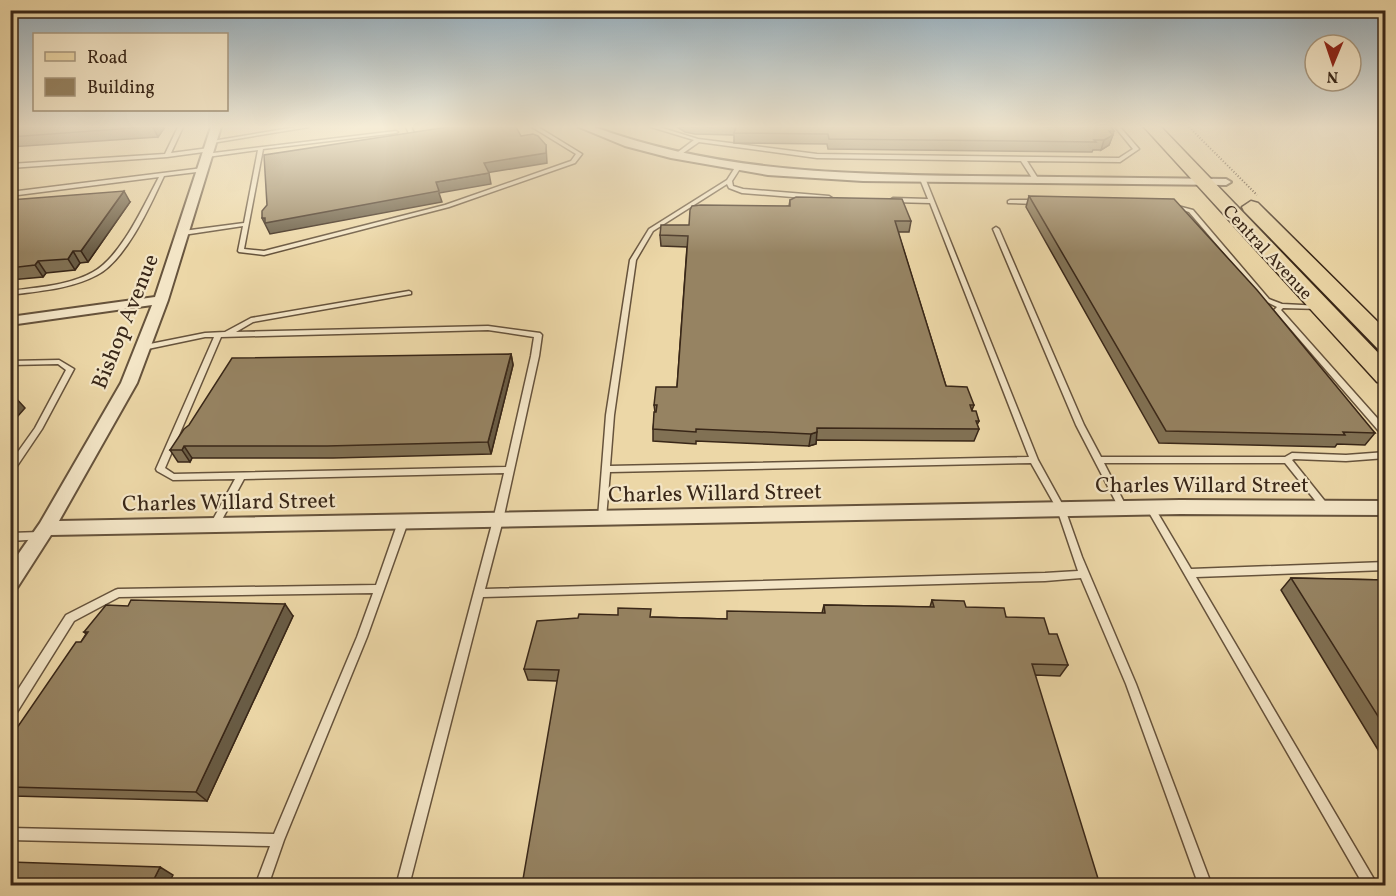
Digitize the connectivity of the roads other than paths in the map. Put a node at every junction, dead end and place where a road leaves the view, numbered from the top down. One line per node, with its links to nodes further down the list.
1 (257, 169): 22 (lane)
2 (553, 169): 22 (lane)
3 (737, 169): 12 (lane)
4 (753, 169): 10 (street)
5 (1029, 169): 11 (lane)
6 (1190, 169): 13 (main road, Central Avenue)
7 (1213, 169): 14 (main road, Central Avenue)
8 (203, 170): 9 (lane); 24 (street, Bishop Avenue)
9 (163, 174): 15 (lane); 25 (lane)
10 (923, 179): 11 (street); 18 (lane)
11 (1036, 180): 13 (street)
12 (729, 181): 16 (lane); 42 (lane)
13 (1202, 182): 14 (street); 29 (main road, Central Avenue)
14 (1226, 182): 30 (main road, Central Avenue)
15 (10, 194)
16 (839, 198)
17 (885, 200): 18 (lane)
18 (932, 201): 39 (lane)
19 (1010, 202): 20 (lane)
20 (1044, 202)
21 (1165, 204): 28 (lane)
22 (246, 224): 24 (lane)
23 (996, 228): 40 (lane)
24 (183, 233): 27 (street, Bishop Avenue)
25 (10, 293)
26 (408, 293): 32 (lane)
27 (161, 300): 31 (street); 34 (street, Bishop Avenue)
28 (1281, 306): 29 (lane); 37 (lane)
29 (1320, 307): 30 (main road); 36 (main road, Central Avenue)
30 (1350, 308): 33 (main road, Central Avenue)
31 (10, 321)
32 (222, 335): 34 (lane); 44 (lane); 45 (lane)
33 (1386, 344)
34 (143, 348): 55 (street, Bishop Avenue)
35 (10, 363): 43 (lane)
36 (1386, 376)
37 (1386, 434)
38 (1386, 455): 41 (lane)
39 (1034, 460): 42 (lane); 50 (lane)
40 (1098, 460): 41 (lane); 48 (lane)
41 (1287, 460): 47 (lane)
42 (605, 469): 51 (lane)
43 (10, 470)
44 (509, 470): 45 (lane); 52 (lane)
45 (241, 476): 54 (lane)
46 (1150, 507): 47 (street, Charles Willard Street); 48 (street, Charles Willard Street); 58 (lane)
47 (1325, 507): 49 (street, Charles Willard Street)
48 (1123, 508): 50 (street, Charles Willard Street)
49 (1386, 508)
50 (1061, 509): 51 (street, Charles Willard Street); 59 (lane)
51 (602, 518): 52 (street, Charles Willard Street)
52 (498, 520): 53 (street, Charles Willard Street); 62 (lane)
53 (403, 522): 54 (street, Charles Willard Street); 61 (lane)
54 (215, 525): 55 (street, Charles Willard Street)
55 (44, 532): 56 (lane); 60 (street, Bishop Avenue)
56 (10, 537)
57 (1386, 566): 58 (lane)
58 (1190, 573): 69 (lane)
59 (1084, 574): 62 (lane); 68 (lane)
60 (10, 582)
61 (379, 589): 63 (lane); 65 (lane)
62 (479, 593): 67 (lane)
63 (10, 713)
64 (10, 834): 65 (lane)
65 (278, 840): 66 (lane)
66 (261, 885)
67 (402, 885)
68 (1206, 885)
69 (1372, 885)

